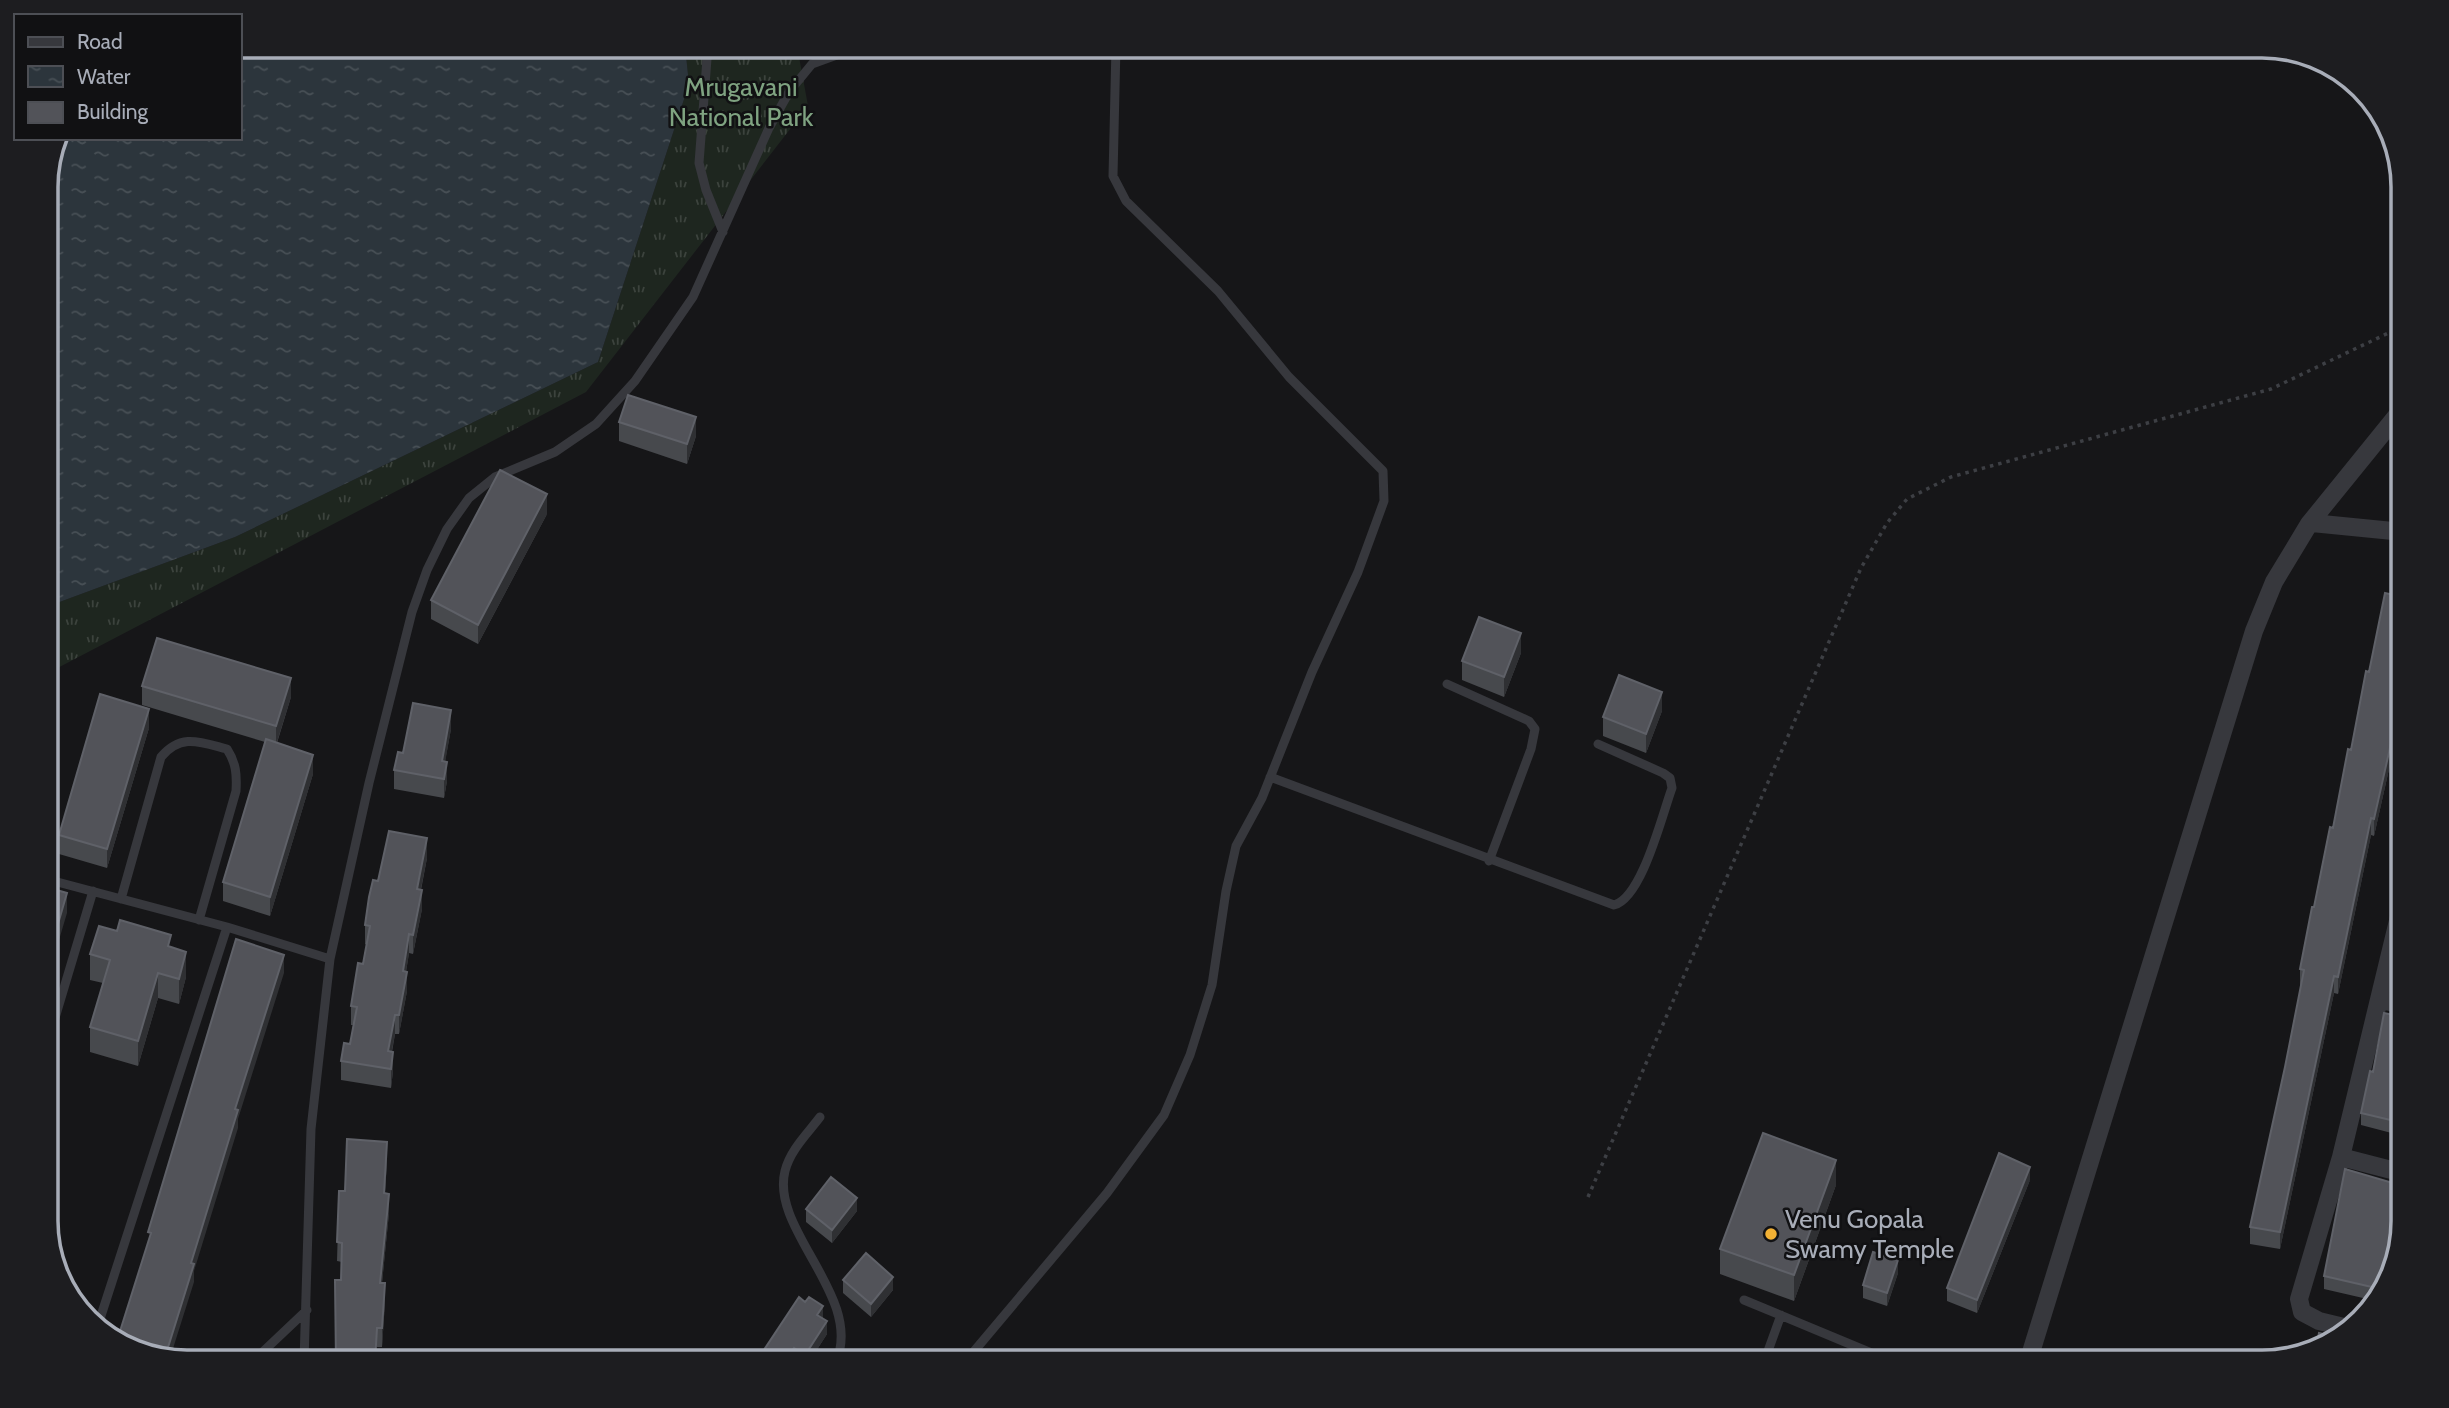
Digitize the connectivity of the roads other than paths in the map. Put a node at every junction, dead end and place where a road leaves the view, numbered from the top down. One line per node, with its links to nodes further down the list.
1 (707, 58): 4 (lane)
2 (828, 58): 4 (lane)
3 (1116, 58): 10 (lane)
4 (723, 232): 18 (lane)
5 (2391, 423): 6 (street)
6 (2312, 523): 7 (street); 36 (street)
7 (2391, 531)
8 (1447, 684): 11 (lane)
9 (1598, 744): 11 (lane)
10 (1270, 777): 11 (lane); 33 (lane)
11 (1489, 861)
12 (58, 882): 13 (lane)
13 (93, 891): 14 (lane); 21 (lane)
14 (121, 899): 15 (lane); 15 (lane)
15 (198, 919): 16 (lane)
16 (227, 927): 18 (lane); 28 (lane)
17 (2391, 955): 19 (street)
18 (330, 959): 26 (lane)
19 (2381, 1000): 20 (street); 23 (street)
20 (2391, 1002)
21 (58, 1008)
22 (820, 1117): 32 (lane)
23 (2341, 1157): 24 (street); 29 (street)
24 (2391, 1170)
25 (1744, 1300): 27 (lane)
26 (307, 1310): 30 (lane); 31 (lane)
27 (1781, 1315): 34 (lane); 35 (lane)
28 (101, 1317)
29 (2339, 1325)
30 (266, 1350)
31 (305, 1350)
32 (841, 1350)
33 (976, 1350)
34 (1769, 1350)
35 (1863, 1350)
36 (2032, 1350)

